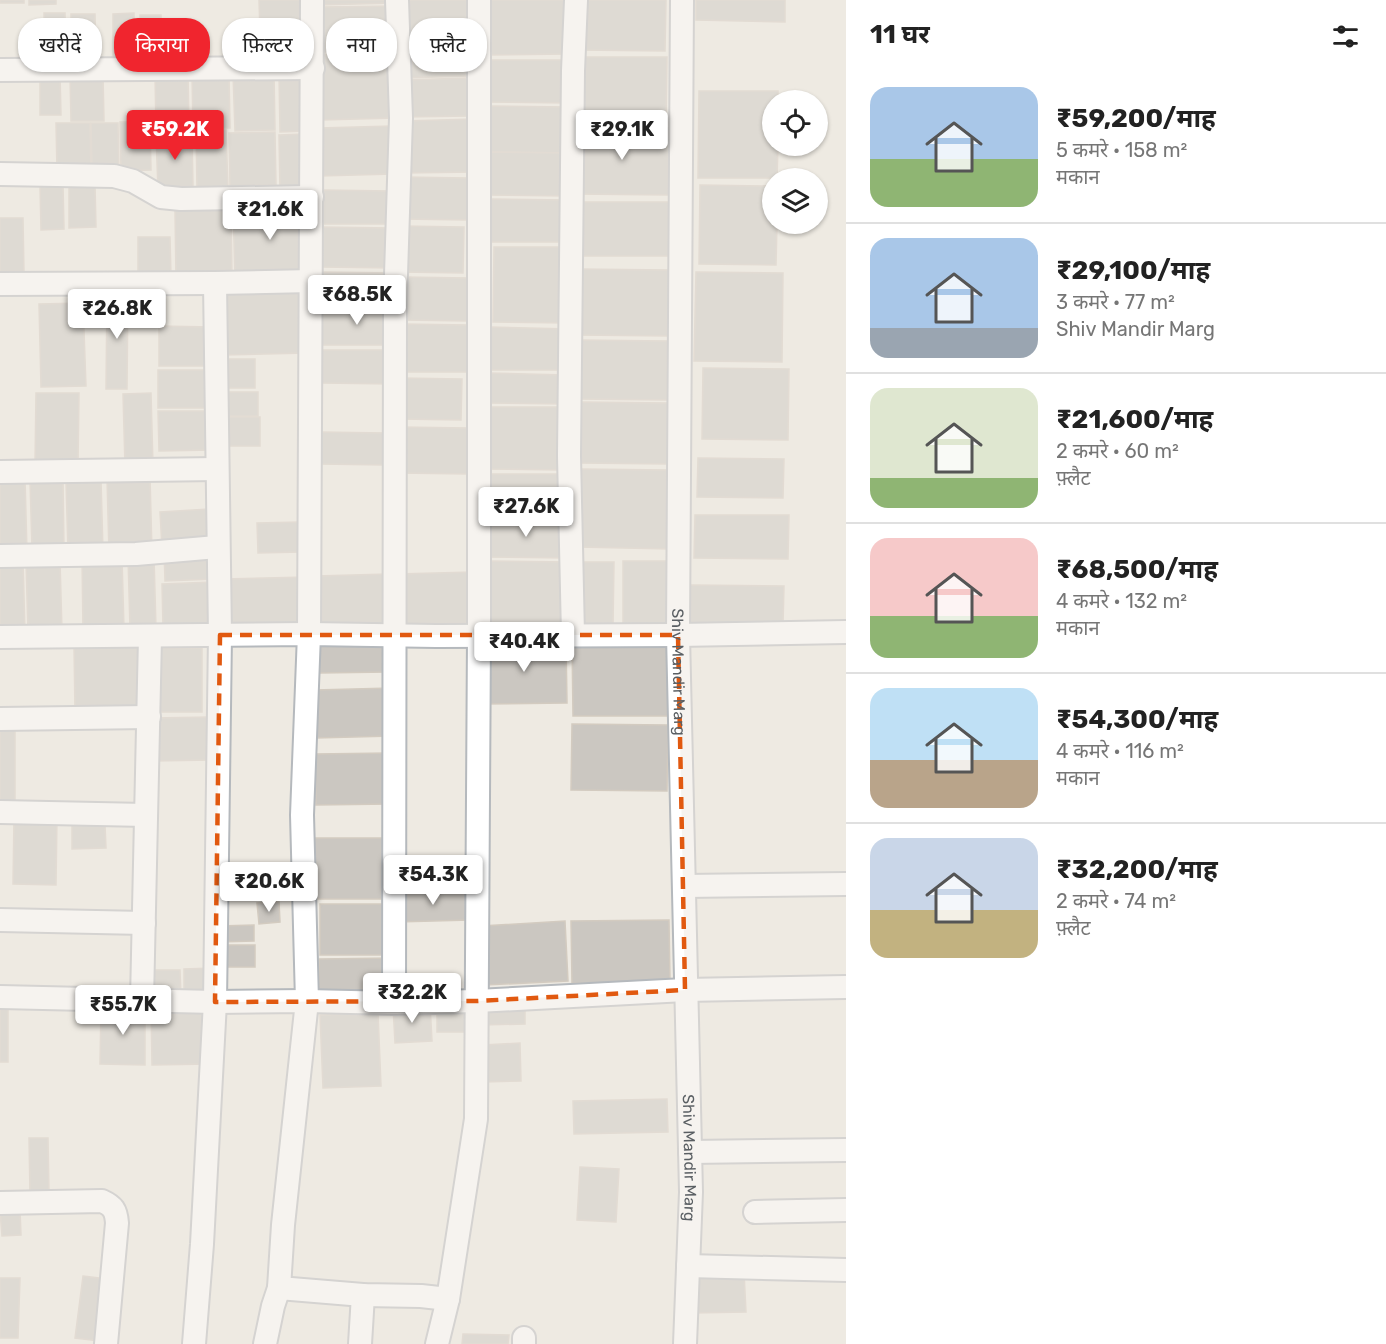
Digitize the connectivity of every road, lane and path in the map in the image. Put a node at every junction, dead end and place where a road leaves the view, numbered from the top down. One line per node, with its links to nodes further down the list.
1 (312, 0): 6 (street)
2 (398, 0): 21 (street)
3 (479, 0): 24 (street)
4 (576, 0): 25 (street)
5 (682, 0): 23 (street, Shiv Mandir Marg)
6 (312, 18)
7 (222, 69): 8 (street)
8 (0, 70)
9 (313, 72): 11 (street)
10 (0, 174): 11 (street)
11 (312, 197): 12 (street)
12 (312, 281): 14 (street); 20 (street)
13 (0, 284): 14 (street)
14 (215, 284): 15 (street)
15 (217, 469): 16 (street); 17 (street)
16 (0, 472)
17 (217, 547): 18 (street); 22 (street)
18 (0, 555)
19 (846, 632): 23 (street)
20 (309, 634): 21 (street); 22 (street); 40 (street)
21 (394, 634): 24 (street); 43 (street)
22 (220, 635): 27 (street); 42 (street)
23 (678, 635): 25 (street); 33 (street, Shiv Mandir Marg)
24 (479, 636): 25 (street); 41 (street)
25 (573, 636)
26 (0, 637): 27 (street)
27 (150, 637): 28 (street)
28 (148, 717): 29 (street); 31 (street)
29 (0, 719)
30 (0, 812): 31 (street)
31 (146, 815): 35 (street)
32 (846, 884): 33 (street)
33 (684, 886): 37 (street, Shiv Mandir Marg)
34 (0, 920): 35 (street)
35 (144, 923): 39 (street)
36 (846, 987): 37 (street)
37 (685, 990): 41 (street); 45 (street, Shiv Mandir Marg)
38 (0, 998): 39 (street)
39 (142, 1000): 42 (street)
40 (307, 1001): 42 (street); 43 (street); 51 (street)
41 (477, 1001): 43 (street); 53 (street)
42 (215, 1002): 55 (street)
43 (394, 1003)
44 (846, 1150): 45 (street)
45 (690, 1152): 49 (street, Shiv Mandir Marg)
46 (0, 1203): 54 (street)
47 (846, 1210): 48 (street)
48 (755, 1212)
49 (688, 1266): 50 (street); 59 (street, Shiv Mandir Marg)
50 (846, 1270)
51 (279, 1287): 52 (street); 56 (street)
52 (363, 1295): 53 (street); 57 (street)
53 (448, 1299): 58 (street)
54 (106, 1344)
55 (194, 1344)
56 (265, 1344)
57 (360, 1344)
58 (437, 1344)
59 (685, 1344)

